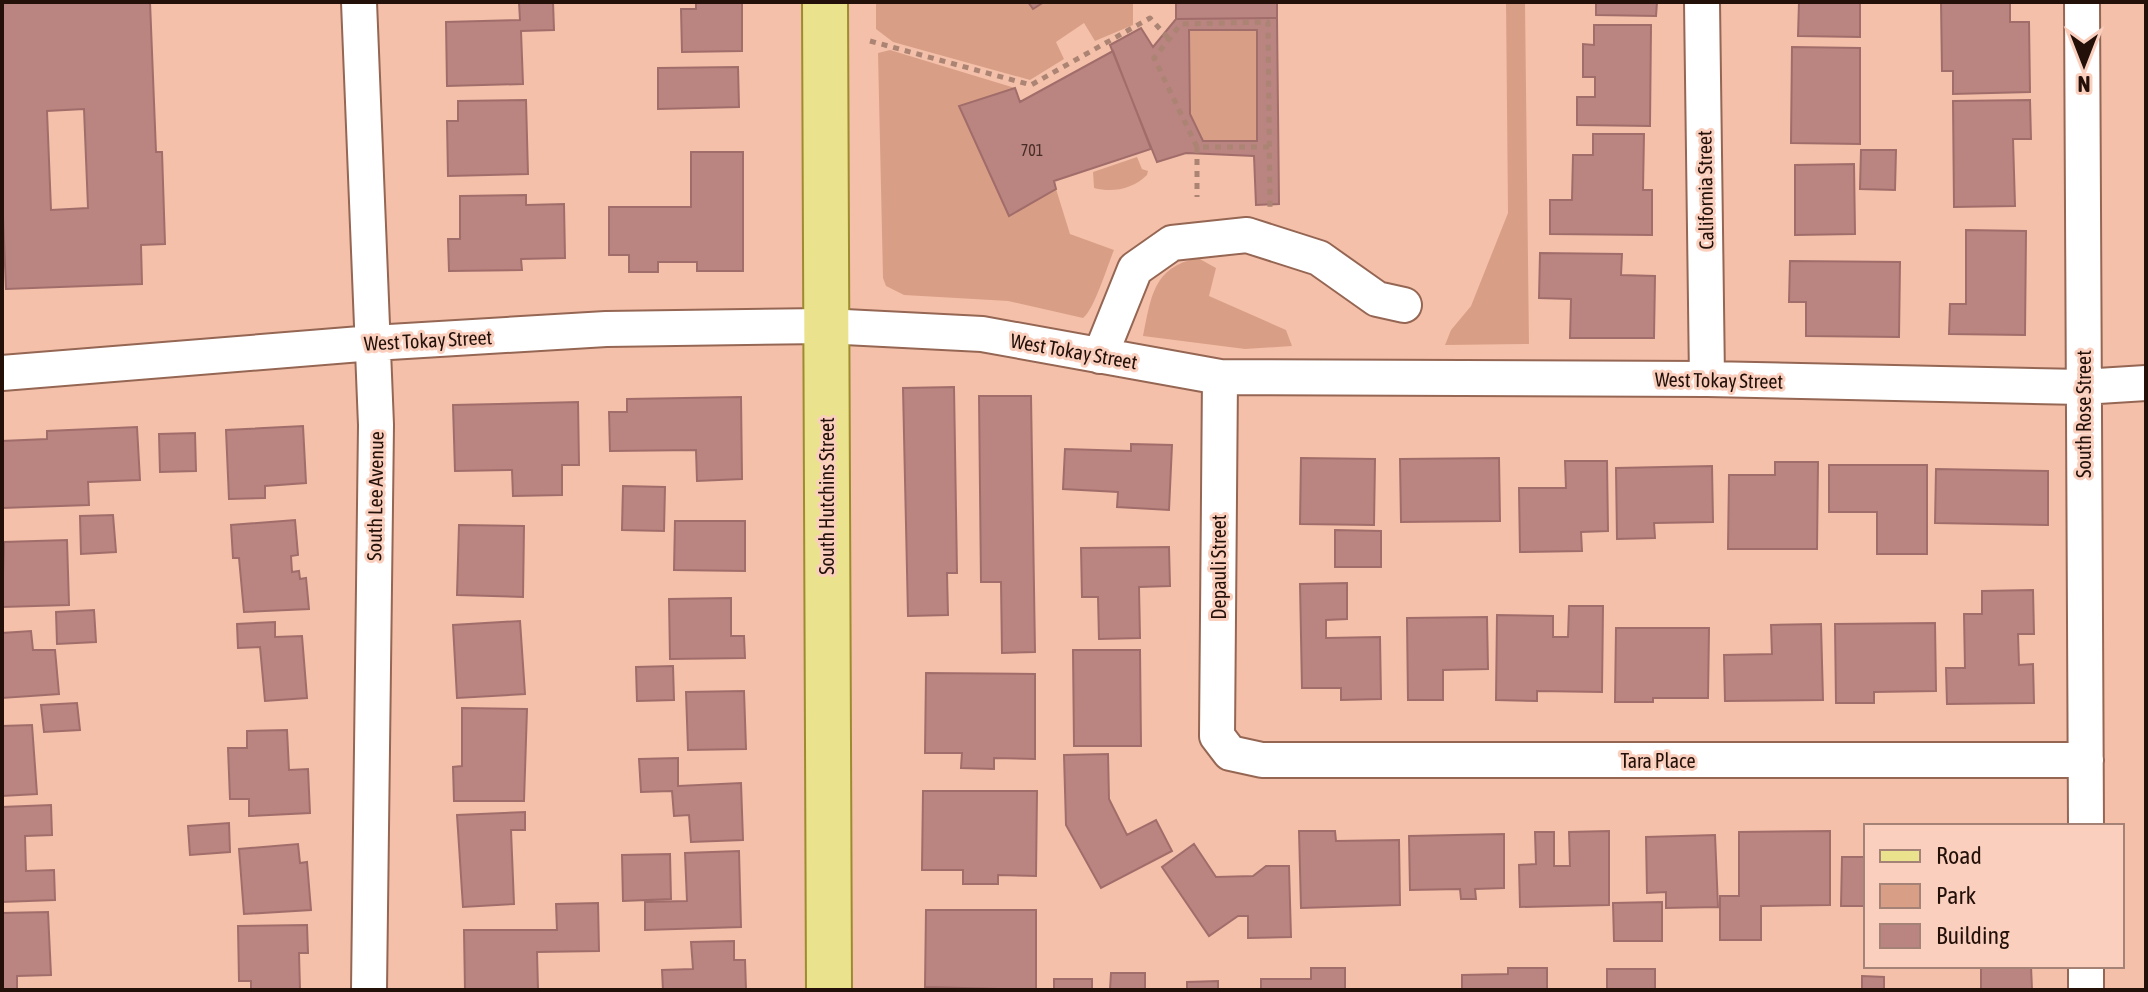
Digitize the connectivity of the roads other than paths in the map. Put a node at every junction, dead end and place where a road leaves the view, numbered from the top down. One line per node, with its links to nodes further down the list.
1 (359, 2): 7 (street, South Lee Avenue)
2 (825, 2): 6 (main road, South Hutchins Street)
3 (1702, 2): 11 (street, California Street)
4 (2082, 2): 13 (street, South Rose Street)
5 (1404, 305): 8 (street)
6 (825, 326): 7 (street, West Tokay Street); 8 (street, West Tokay Street); 19 (main road, South Hutchins Street)
7 (373, 343): 9 (street, West Tokay Street); 18 (street, South Lee Avenue)
8 (1100, 356): 10 (street, West Tokay Street)
9 (2, 373)
10 (1220, 377): 11 (street, West Tokay Street); 14 (street, Depauli Street)
11 (1707, 379): 13 (street, West Tokay Street)
12 (2146, 383): 13 (street, West Tokay Street)
13 (2082, 387): 15 (street, South Rose Street)
14 (1230, 753): 15 (street, Tara Place)
15 (2086, 760): 16 (street, South Rose Street)
16 (2086, 824)
17 (2086, 968): 20 (street)
18 (369, 990)
19 (829, 990)
20 (2086, 990)

